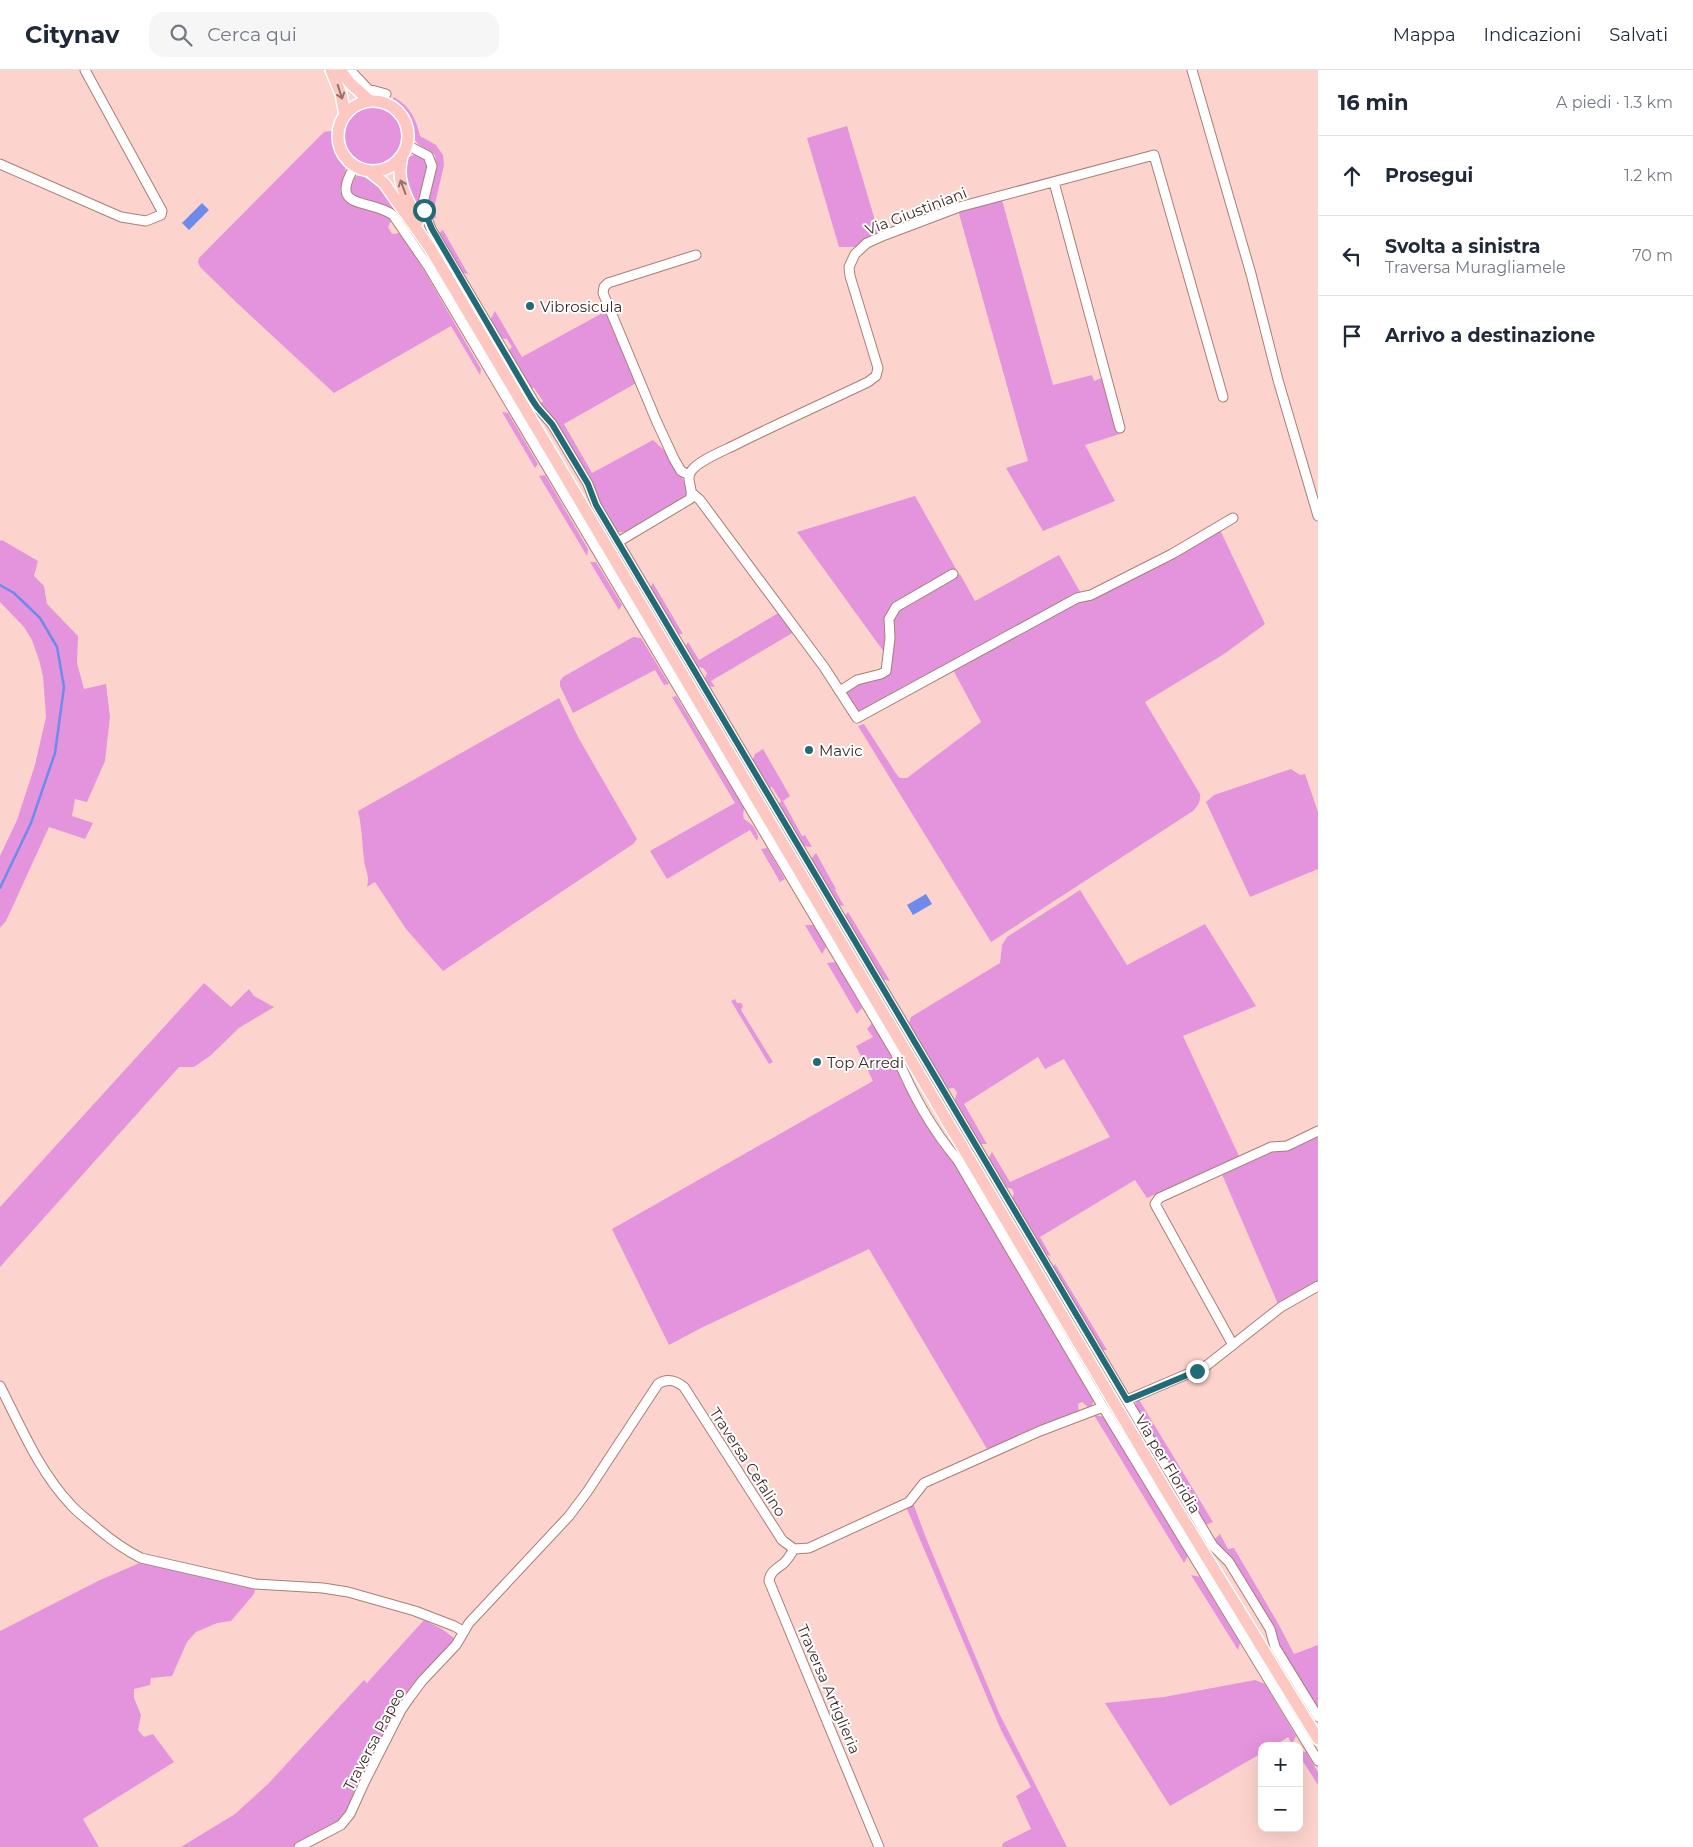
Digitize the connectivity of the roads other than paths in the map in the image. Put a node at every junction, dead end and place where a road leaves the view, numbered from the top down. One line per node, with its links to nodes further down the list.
1 (85, 70): 10 (street)
2 (331, 70): 8 (main road, one-way to 8)
3 (340, 70): 7 (main road)
4 (350, 70): 6 (street)
5 (1192, 70): 20 (street)
6 (386, 94)
7 (370, 101): 8 (main road); 9 (main road)
8 (345, 115): 11 (main road)
9 (405, 151): 12 (main road); 14 (main road, one-way to 9); 22 (street)
10 (0, 164)
11 (355, 166): 12 (main road); 30 (street)
12 (369, 171): 14 (main road)
13 (1054, 182): 16 (street, Via Giustiniani); 17 (street); 18 (street, Via Giustiniani)
14 (430, 248): 34 (main road, Via per Floridia)
15 (696, 254): 18 (street)
16 (1223, 397)
17 (1120, 428)
18 (689, 475): 19 (street)
19 (692, 494): 22 (street); 24 (street)
20 (1318, 516)
21 (1233, 518): 24 (street)
22 (618, 542): 29 (street)
23 (953, 574): 24 (street)
24 (840, 691)
25 (1318, 1131): 27 (street)
26 (1318, 1286): 27 (street)
27 (1233, 1345): 29 (street)
28 (0, 1386): 32 (street)
29 (1127, 1400): 33 (street)
30 (1103, 1407): 31 (street); 35 (street)
31 (794, 1549): 32 (street, Traversa Cefalino); 37 (street, Traversa Artiglieria)
32 (463, 1631): 36 (street, Traversa Papeo)
33 (1318, 1717)
34 (1318, 1738)
35 (1318, 1761)
36 (299, 1847)
37 (879, 1847)

